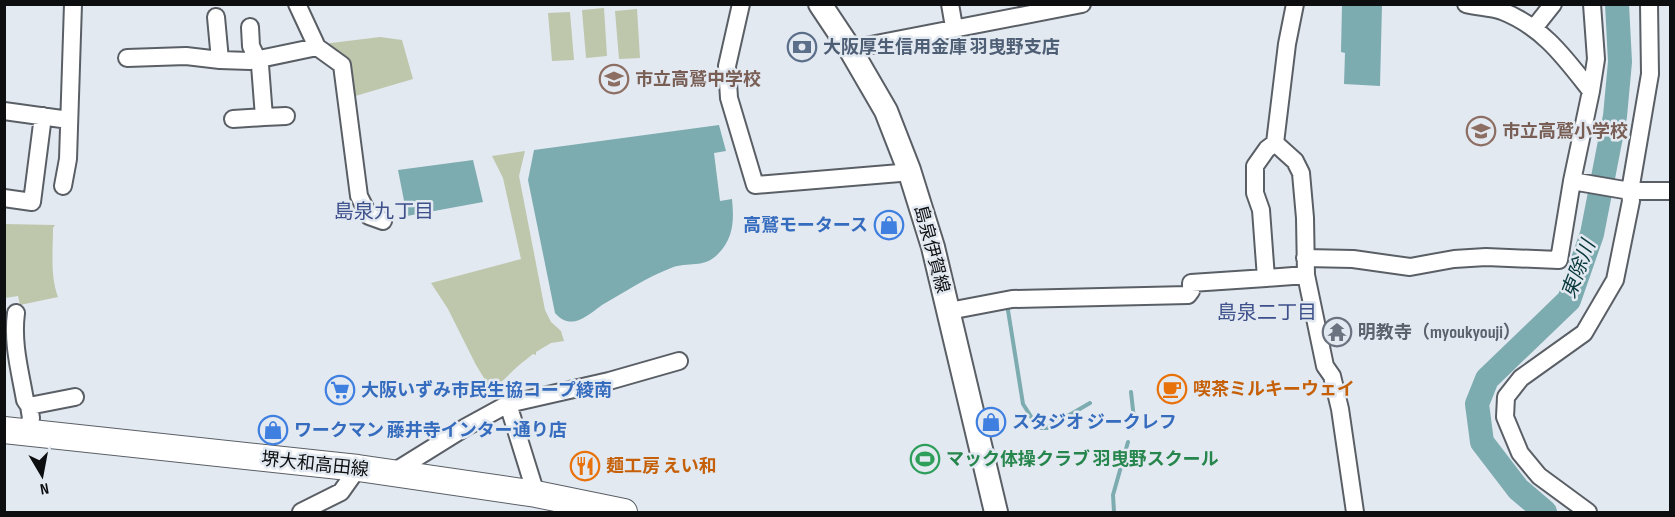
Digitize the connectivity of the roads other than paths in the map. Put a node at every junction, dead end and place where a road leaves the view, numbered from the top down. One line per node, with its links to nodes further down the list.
1 (73, 4): 27 (street)
2 (297, 4): 16 (street)
3 (741, 4): 29 (street)
4 (820, 4): 17 (main road, 島泉伊賀線)
5 (950, 4): 14 (street)
6 (1295, 4): 28 (street)
7 (1466, 4): 15 (street)
8 (1553, 4): 15 (street)
9 (1592, 4): 21 (street)
10 (1649, 4): 32 (street)
11 (1074, 5): 14 (street)
12 (216, 17): 20 (street)
13 (250, 27): 19 (street)
14 (954, 27): 17 (street)
15 (1534, 28): 21 (street)
16 (317, 47): 19 (street); 35 (street)
17 (850, 49): 29 (main road, 島泉伊賀線)
18 (127, 58): 20 (street)
19 (258, 59): 20 (street); 25 (street)
20 (220, 60)
21 (1591, 91): 30 (street)
22 (4, 111): 23 (street)
23 (43, 116): 27 (street); 34 (street)
24 (286, 116): 25 (street)
25 (264, 117): 26 (street)
26 (232, 119)
27 (69, 120): 31 (street)
28 (1275, 143): 36 (street); 37 (street)
29 (909, 170): 38 (main road, 島泉伊賀線)
30 (1575, 182): 32 (street); 36 (street)
31 (63, 186)
32 (1630, 191): 33 (street); 51 (street)
33 (1671, 191)
34 (4, 198)
35 (383, 221)
36 (1306, 266): 37 (street); 50 (street)
37 (1266, 278): 38 (street)
38 (949, 312): 49 (main road, 島泉伊賀線)
39 (16, 313): 43 (street)
40 (679, 361): 42 (street)
41 (75, 397): 43 (street)
42 (508, 404): 45 (street); 46 (street)
43 (20, 422): 44 (main road, 堺大和高田線)
44 (358, 468): 45 (main road, 堺大和高田線); 47 (street)
45 (392, 473): 46 (main road, 堺大和高田線)
46 (536, 494): 48 (main road, 堺大和高田線)
47 (302, 513)
48 (624, 513)
49 (996, 513)
50 (1355, 513)
51 (1588, 513)

